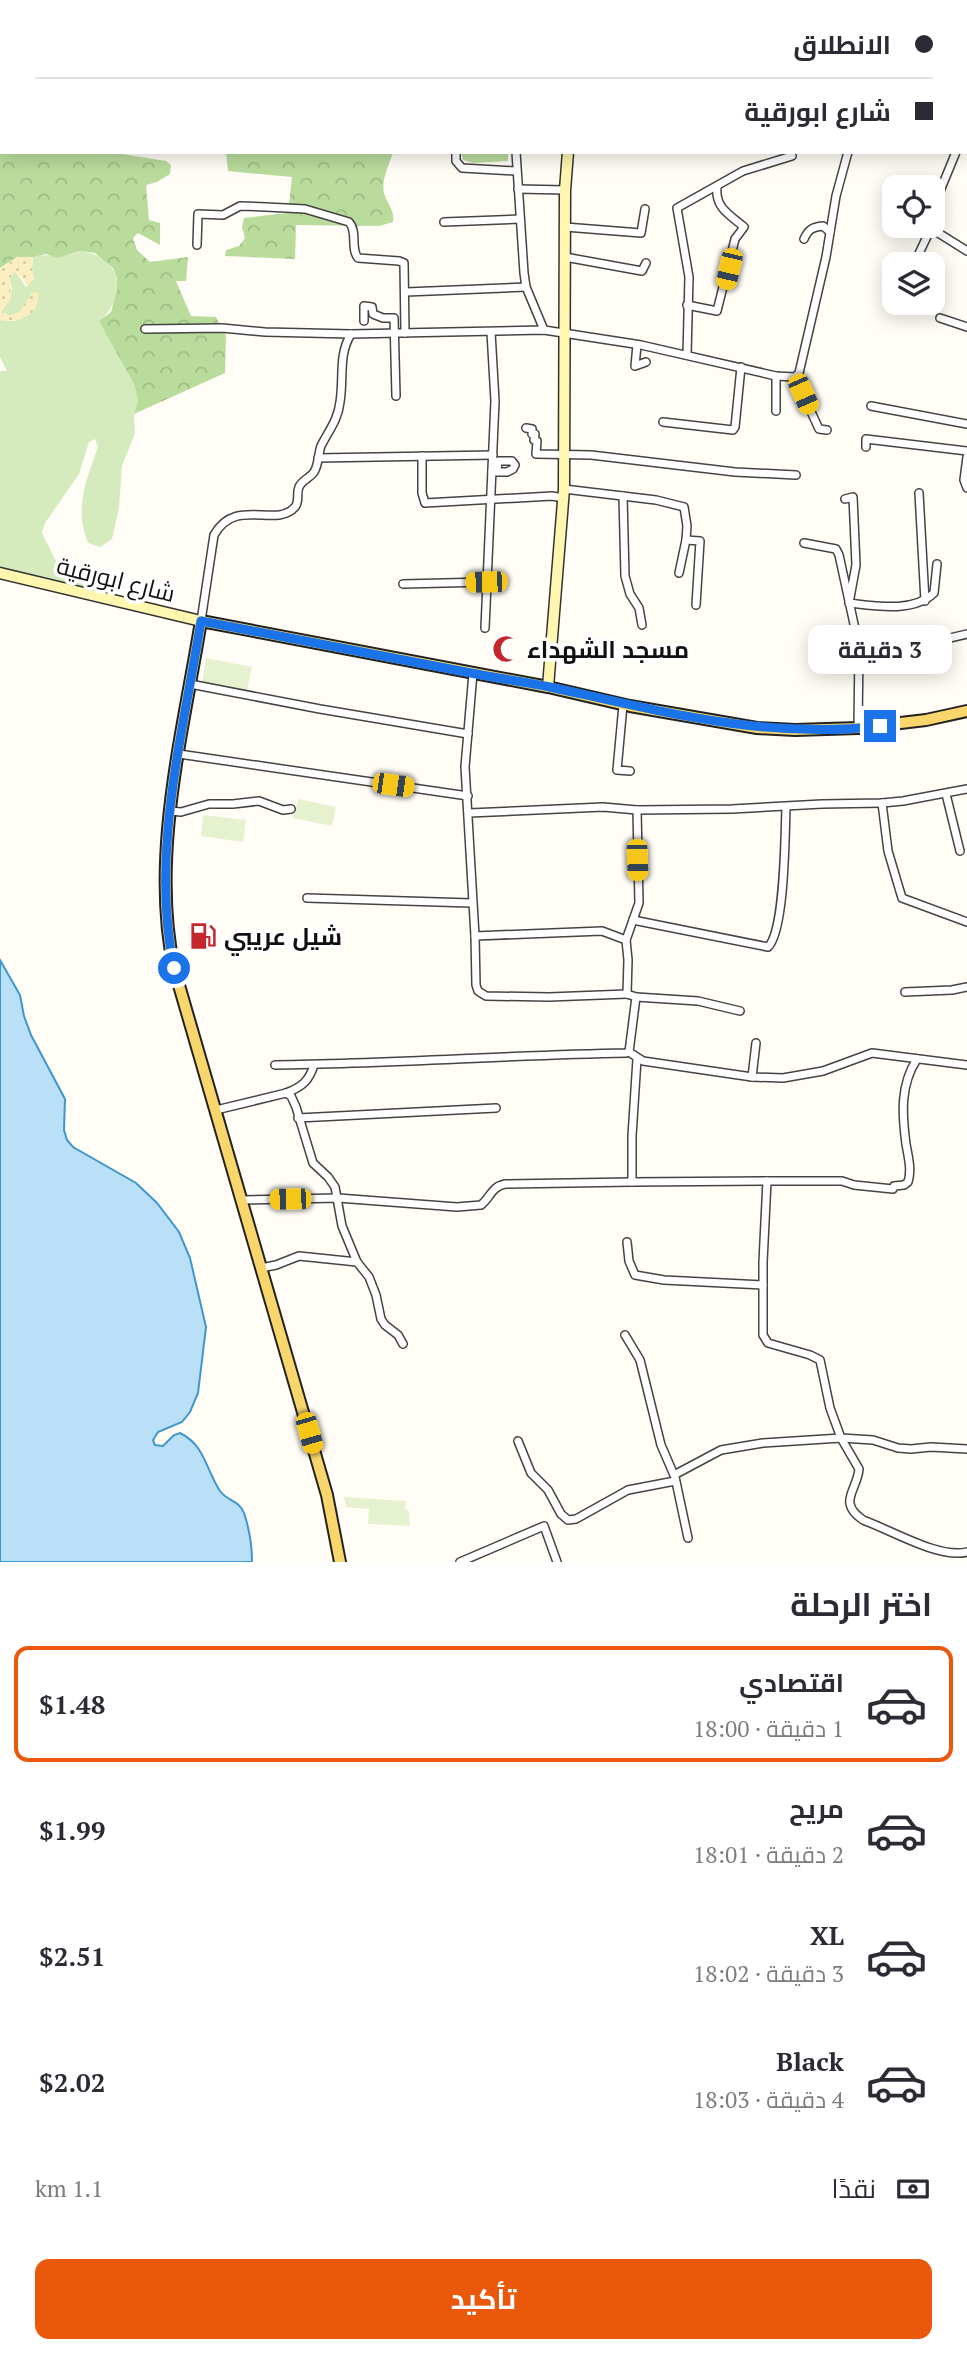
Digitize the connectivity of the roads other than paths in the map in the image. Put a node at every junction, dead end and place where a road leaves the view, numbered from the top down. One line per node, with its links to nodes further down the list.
1 (831, 0): 2 (street)
2 (850, 0)
3 (456, 154): 9 (street)
4 (516, 154): 9 (street)
5 (568, 154): 13 (main road)
6 (847, 154): 18 (street)
7 (955, 154): 10 (street)
8 (792, 156): 11 (street)
9 (516, 171): 12 (street)
10 (945, 179)
11 (717, 187): 27 (street); 27 (street)
12 (518, 189): 13 (street); 15 (street)
13 (565, 190): 17 (main road)
14 (645, 209): 17 (street)
15 (520, 219): 16 (street); 25 (street)
16 (444, 222)
17 (565, 227): 23 (main road)
18 (830, 232): 20 (street); 43 (street)
19 (945, 237): 22 (street)
20 (804, 239)
21 (197, 245): 26 (street)
22 (967, 251)
23 (565, 257): 24 (street); 34 (main road)
24 (646, 262)
25 (526, 287): 26 (street); 32 (street)
26 (406, 292): 35 (street)
27 (687, 306): 39 (street)
28 (940, 318): 30 (street)
29 (364, 321): 37 (street)
30 (967, 327)
31 (145, 329): 36 (street)
32 (544, 330): 33 (street); 34 (street)
33 (491, 332): 35 (street); 53 (street)
34 (566, 332): 38 (street); 54 (main road)
35 (405, 333): 37 (street)
36 (351, 334): 37 (street); 57 (street)
37 (394, 334): 44 (street)
38 (637, 345): 39 (street); 40 (street)
39 (687, 355): 41 (street)
40 (646, 362)
41 (741, 367): 42 (street); 47 (street)
42 (776, 376): 43 (street); 46 (street)
43 (795, 377): 50 (street)
44 (396, 397)
45 (871, 406): 48 (street)
46 (776, 411)
47 (663, 422)
48 (967, 424)
49 (526, 428): 54 (street)
50 (827, 430)
51 (866, 447): 52 (street)
52 (967, 451)
53 (493, 455): 55 (street); 63 (street)
54 (564, 455): 58 (street); 60 (main road)
55 (422, 456): 57 (street); 63 (street)
56 (967, 457): 59 (street)
57 (318, 458): 75 (street)
58 (796, 475)
59 (967, 488)
60 (564, 493): 62 (street); 63 (street); 82 (main road)
61 (919, 493): 72 (street)
62 (623, 496): 65 (street); 76 (street)
63 (490, 499): 70 (street)
64 (845, 499): 73 (street)
65 (686, 540): 69 (street); 74 (street)
66 (804, 543): 73 (street)
67 (937, 564): 72 (street)
68 (0, 573): 75 (main road, شارع ابورقية)
69 (679, 573)
70 (486, 582): 71 (street); 77 (street)
71 (403, 584)
72 (925, 601): 73 (street)
73 (849, 603): 79 (street)
74 (696, 605)
75 (201, 621): 80 (main road, شارع ابورقية); 81 (main road)
76 (642, 625)
77 (485, 628)
78 (967, 634): 79 (street)
79 (859, 647): 85 (street)
80 (473, 673): 82 (main road, شارع ابورقية); 86 (street)
81 (190, 684): 86 (street); 87 (main road)
82 (548, 687): 83 (main road, شارع ابورقية)
83 (623, 705): 85 (main road, شارع ابورقية); 88 (street)
84 (967, 711): 85 (main road, شارع ابورقية)
85 (858, 728)
86 (468, 734): 91 (street)
87 (179, 754): 91 (street); 96 (main road)
88 (630, 771)
89 (967, 789): 90 (street)
90 (946, 794): 92 (street); 98 (street)
91 (468, 796): 97 (street)
92 (882, 803): 93 (street); 102 (street)
93 (786, 807): 95 (street); 101 (street)
94 (291, 809): 96 (street)
95 (637, 810): 97 (street); 101 (street)
96 (170, 811): 120 (main road)
97 (469, 813): 100 (street)
98 (960, 851)
99 (307, 898): 100 (street)
100 (471, 903): 103 (street)
101 (633, 920): 104 (street)
102 (967, 922)
103 (475, 936): 104 (street); 107 (street)
104 (626, 940): 107 (street)
105 (967, 987): 106 (street)
106 (905, 992)
107 (627, 994): 108 (street)
108 (636, 997): 109 (street); 111 (street)
109 (740, 1012)
110 (756, 1043): 117 (street)
111 (629, 1052): 112 (street); 115 (street)
112 (638, 1059): 117 (street); 123 (street)
113 (917, 1059): 116 (street); 117 (street); 122 (street)
114 (275, 1065): 115 (street)
115 (314, 1065): 118 (street)
116 (967, 1065)
117 (752, 1077)
118 (286, 1093): 120 (street); 121 (street)
119 (496, 1108): 121 (street)
120 (216, 1110): 125 (main road)
121 (298, 1118): 124 (street)
122 (767, 1181): 123 (street); 129 (street)
123 (632, 1182): 124 (street)
124 (338, 1198): 125 (street); 127 (street)
125 (242, 1200): 128 (main road)
126 (626, 1241): 129 (street)
127 (357, 1262): 128 (street); 131 (street)
128 (261, 1268): 138 (main road)
129 (763, 1285): 132 (street)
130 (625, 1335): 135 (street)
131 (403, 1344)
132 (841, 1438): 134 (street); 135 (street); 137 (street)
133 (518, 1441): 135 (street)
134 (967, 1449)
135 (675, 1478): 136 (street)
136 (688, 1538)
137 (967, 1552)
138 (340, 1562)
139 (460, 1562): 140 (street)
140 (557, 1562)

